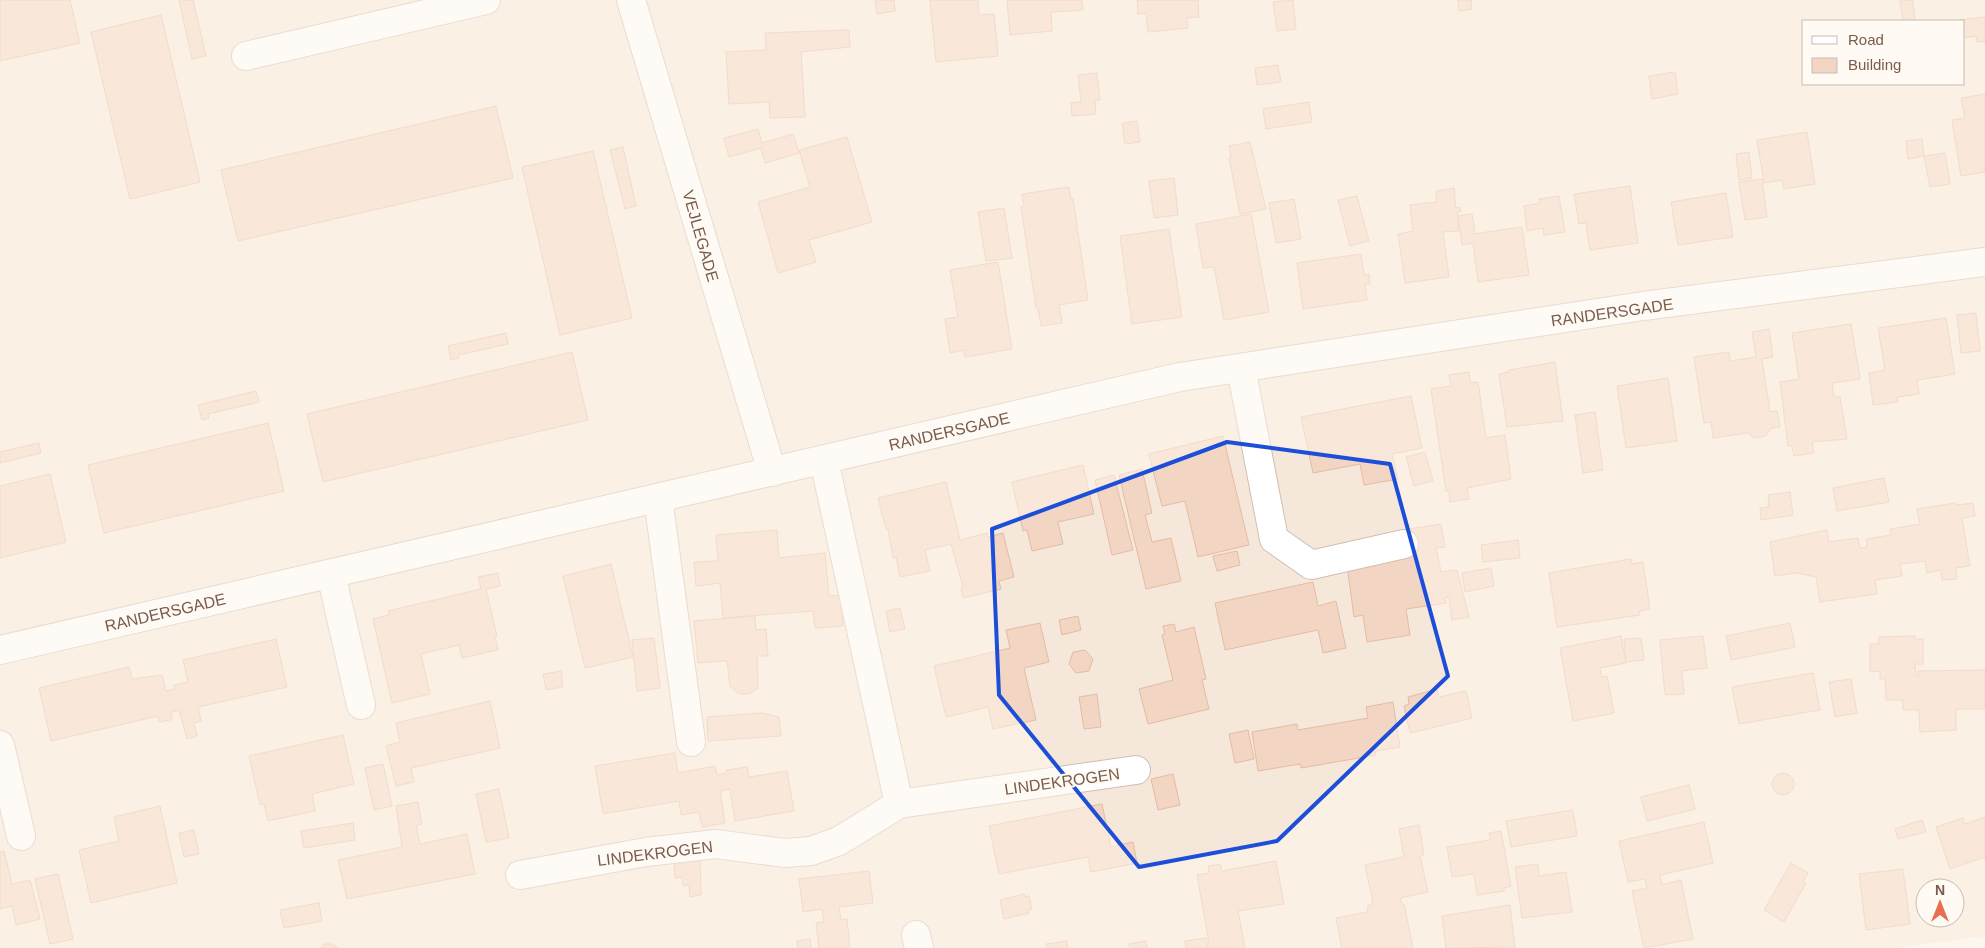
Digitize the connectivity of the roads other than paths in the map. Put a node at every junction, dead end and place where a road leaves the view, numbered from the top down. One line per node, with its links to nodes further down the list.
1 (486, 0): 3 (street)
2 (631, 0): 7 (street, VEJLEGADE)
3 (246, 56)
4 (1985, 262): 5 (street, RANDERSGADE)
5 (1241, 368): 6 (street, RANDERSGADE); 9 (street)
6 (824, 460): 7 (street, RANDERSGADE); 16 (street)
7 (772, 472): 8 (street, RANDERSGADE)
8 (658, 498): 10 (street, RANDERSGADE); 13 (street)
9 (1404, 544)
10 (331, 574): 11 (street, RANDERSGADE); 12 (street)
11 (0, 650)
12 (360, 705)
13 (691, 742)
14 (0, 745): 17 (street)
15 (1136, 770): 16 (street, LINDEKROGEN)
16 (899, 804): 18 (street, LINDEKROGEN)
17 (21, 836)
18 (520, 875)

